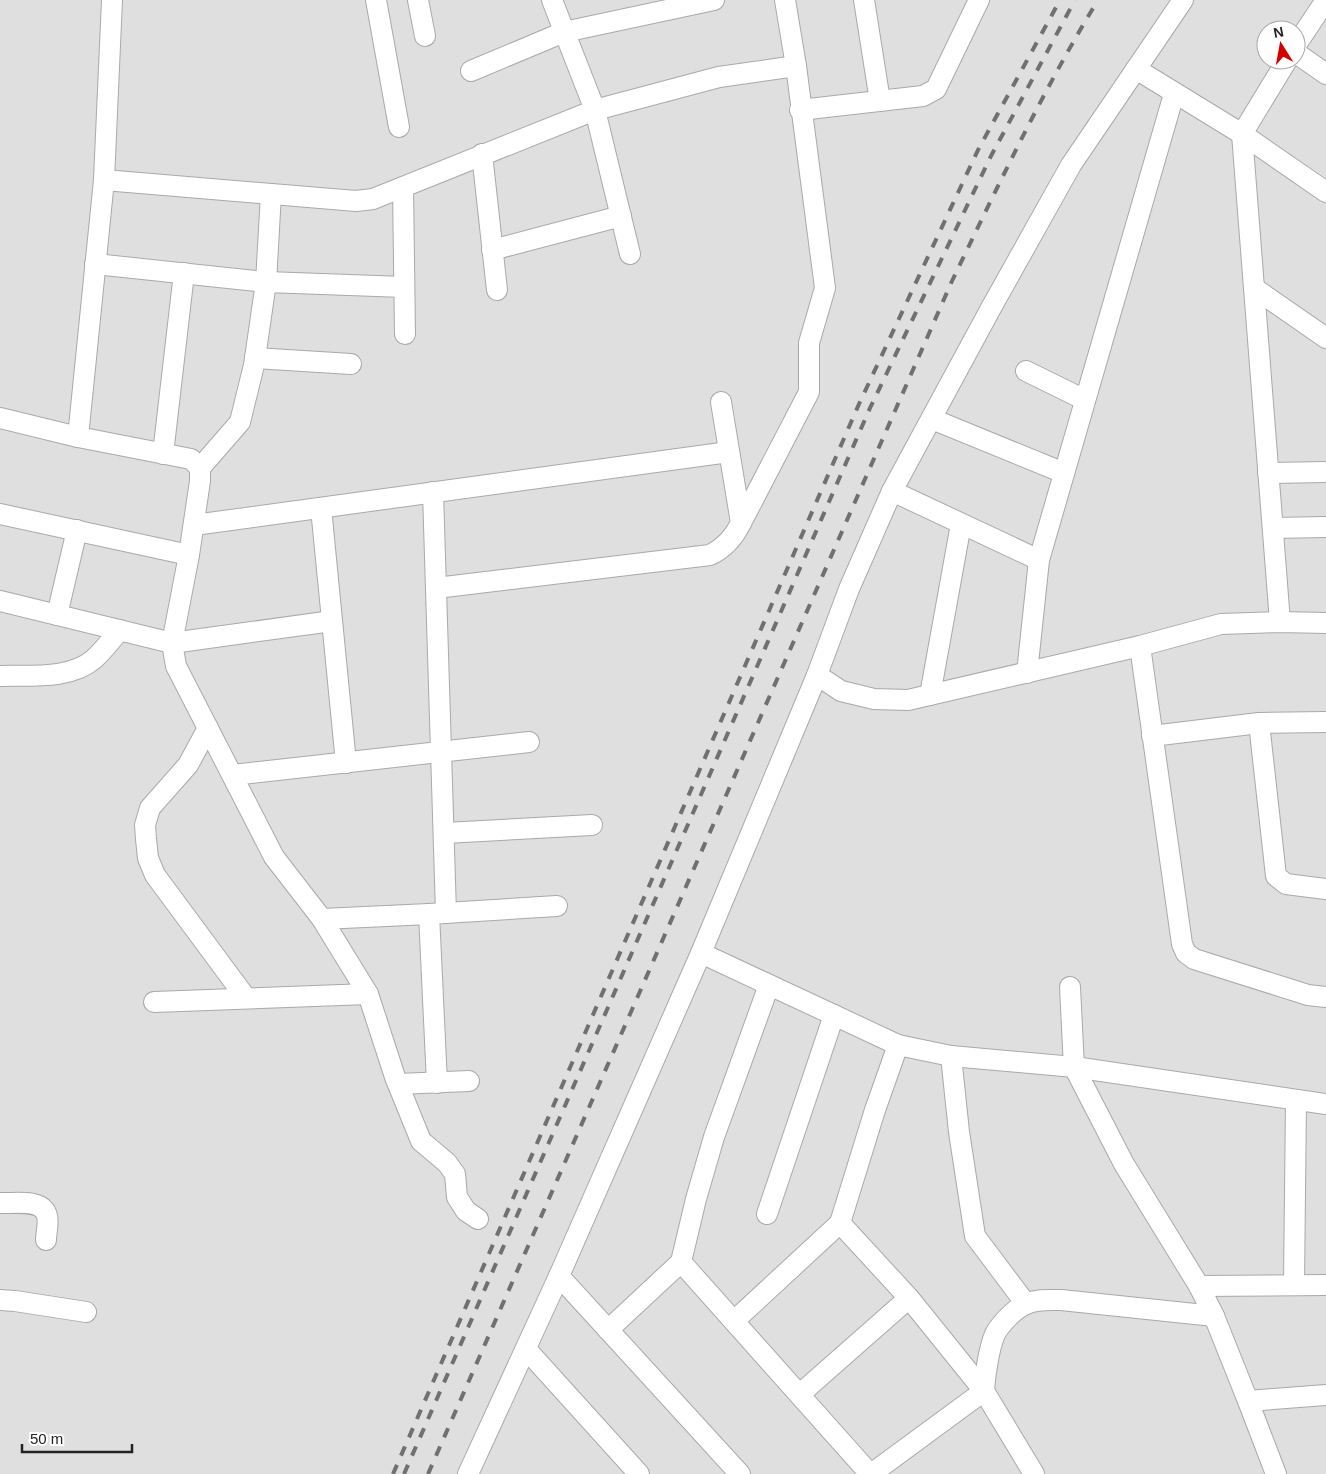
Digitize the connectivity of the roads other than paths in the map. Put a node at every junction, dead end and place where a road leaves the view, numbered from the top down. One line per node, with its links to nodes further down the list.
1 (112, 0): 27 (street)
2 (376, 0): 24 (street)
3 (418, 0): 13 (street)
4 (552, 0): 12 (street)
5 (714, 0): 12 (street)
6 (785, 0): 15 (street)
7 (864, 0): 21 (street)
8 (978, 0): 21 (street)
9 (1183, 0): 16 (street)
10 (1326, 0): 11 (street)
11 (1306, 30)
12 (564, 32): 18 (street); 22 (street)
13 (425, 36)
14 (1306, 60): 19 (street)
15 (796, 66): 22 (street); 23 (street)
16 (1136, 69): 20 (street); 48 (street)
17 (1281, 70): 25 (street)
18 (471, 71)
19 (1326, 74)
20 (1174, 94): 25 (street); 45 (street)
21 (880, 101): 23 (street)
22 (595, 110): 26 (street); 31 (street)
23 (800, 110): 60 (street)
24 (399, 128)
25 (1242, 134): 29 (street); 38 (street)
26 (482, 154): 28 (street); 32 (street)
27 (104, 180): 30 (street); 34 (street)
28 (403, 187): 30 (street); 37 (street)
29 (1326, 192)
30 (271, 194): 36 (street)
31 (621, 216): 32 (street); 33 (street)
32 (492, 250): 39 (street)
33 (630, 254)
34 (95, 264): 35 (street); 49 (street)
35 (184, 273): 36 (street); 51 (street)
36 (266, 282): 37 (street); 42 (street)
37 (404, 287): 40 (street)
38 (1254, 288): 41 (street); 55 (street)
39 (497, 290)
40 (405, 334)
41 (1326, 338)
42 (255, 358): 43 (street); 52 (street)
43 (351, 364)
44 (1026, 371): 45 (street)
45 (1085, 400): 54 (street)
46 (721, 402): 50 (street)
47 (0, 418): 49 (street)
48 (932, 419): 54 (street); 56 (street)
49 (78, 436): 51 (street)
50 (729, 452): 57 (street); 60 (street)
51 (163, 454): 52 (street)
52 (200, 468): 62 (street)
53 (1326, 472): 55 (street)
54 (1064, 473): 67 (street)
55 (1268, 473): 64 (street)
56 (892, 491): 61 (street); 78 (street)
57 (433, 492): 58 (street); 68 (street)
58 (321, 508): 62 (street); 71 (street)
59 (0, 514): 65 (street)
60 (742, 523): 68 (street)
61 (961, 524): 67 (street); 80 (street)
62 (194, 525): 66 (street)
63 (1326, 527): 64 (street)
64 (1273, 528): 72 (street)
65 (77, 530): 66 (street); 70 (street)
66 (189, 555): 75 (street)
67 (1039, 560): 77 (street)
68 (436, 588): 86 (street)
69 (0, 601): 70 (street)
70 (58, 615): 74 (street)
71 (332, 621): 75 (street); 87 (street)
72 (1280, 622): 73 (street); 76 (street)
73 (1326, 623)
74 (120, 630): 75 (street); 79 (street)
75 (172, 643): 83 (street)
76 (1140, 646): 77 (street); 84 (street)
77 (1027, 673): 80 (street)
78 (817, 675): 80 (street); 95 (street)
79 (0, 676)
80 (930, 695)
81 (1326, 722): 82 (street)
82 (1259, 724): 84 (street); 91 (street)
83 (208, 728): 88 (street); 100 (street)
84 (1152, 736): 99 (street)
85 (528, 742): 86 (street)
86 (440, 752): 87 (street); 90 (street)
87 (346, 763): 88 (street)
88 (232, 775): 94 (street)
89 (592, 825): 90 (street)
90 (445, 834): 93 (street)
91 (1326, 889)
92 (557, 906): 93 (street)
93 (438, 913): 94 (street); 107 (street)
94 (322, 919): 98 (street)
95 (701, 954): 96 (street); 117 (street)
96 (769, 984): 102 (street); 116 (street)
97 (1070, 987): 105 (street)
98 (368, 994): 100 (street); 108 (street)
99 (1326, 997)
100 (246, 998): 101 (street)
101 (154, 1002)
102 (834, 1015): 103 (street); 112 (street)
103 (898, 1046): 104 (street); 114 (street)
104 (952, 1056): 105 (street); 123 (street)
105 (1074, 1068): 109 (street); 120 (street)
106 (469, 1081): 107 (street)
107 (437, 1082): 108 (street)
108 (398, 1084): 113 (street)
109 (1296, 1100): 110 (street); 118 (street)
110 (1326, 1104)
111 (0, 1203): 115 (street)
112 (767, 1214)
113 (478, 1219)
114 (840, 1223): 121 (street); 126 (street)
115 (46, 1240)
116 (681, 1262): 126 (street); 127 (street)
117 (559, 1276): 127 (street); 128 (street)
118 (1294, 1285): 119 (street); 120 (street)
119 (1326, 1285)
120 (1199, 1286): 125 (street)
121 (908, 1298): 129 (street); 130 (street)
122 (0, 1300): 124 (street)
123 (1026, 1304): 125 (street); 129 (street)
124 (86, 1312)
125 (1214, 1316): 132 (street)
126 (734, 1321): 130 (street)
127 (608, 1330): 136 (street)
128 (526, 1349): 134 (street); 135 (street)
129 (984, 1392): 133 (street); 137 (street)
130 (800, 1394): 137 (street)
131 (1326, 1395): 132 (street)
132 (1248, 1401): 138 (street)
133 (1032, 1473)
134 (468, 1474)
135 (639, 1474)
136 (740, 1474)
137 (870, 1474)
138 (1276, 1474)

